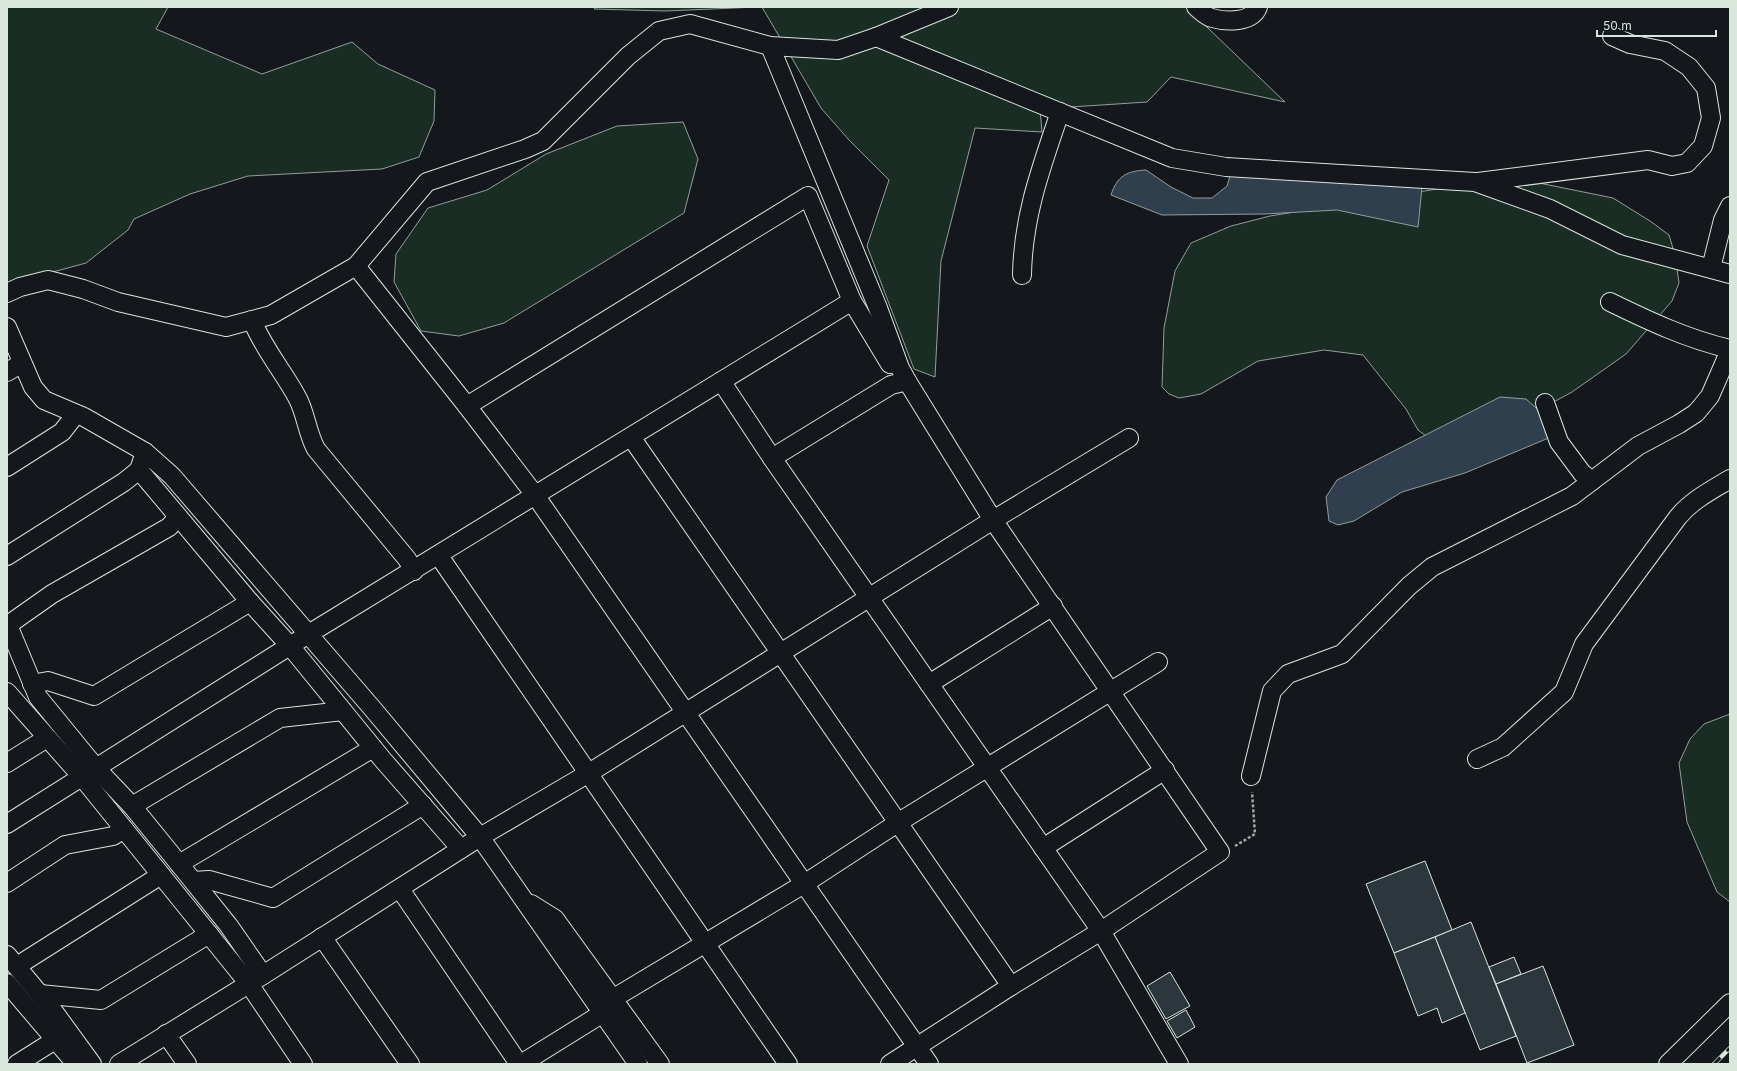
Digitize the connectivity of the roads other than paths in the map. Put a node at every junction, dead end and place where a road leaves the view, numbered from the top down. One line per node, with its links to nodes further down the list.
1 (949, 7): 5 (street)
2 (1196, 7): 3 (street)
3 (1258, 7)
4 (1612, 36): 8 (street)
5 (876, 37): 6 (street); 7 (street)
6 (770, 46): 10 (street); 20 (street)
7 (1060, 112): 8 (street); 11 (street)
8 (1475, 182): 12 (street)
9 (1730, 206): 12 (street)
10 (356, 266): 16 (street); 23 (street)
11 (1022, 275)
12 (1724, 275)
13 (7, 293): 16 (street)
14 (852, 301): 20 (street); 21 (street); 23 (street)
15 (1610, 302): 18 (street)
16 (252, 320): 38 (street)
17 (7, 327): 19 (street)
18 (1730, 349): 32 (street)
19 (14, 367): 24 (street)
20 (904, 374): 28 (street); 35 (street)
21 (721, 381): 25 (street); 28 (street)
22 (1545, 403): 32 (street)
23 (467, 406): 33 (street)
24 (76, 414): 27 (street); 29 (street)
25 (631, 438): 33 (street); 44 (street)
26 (1129, 438): 35 (street)
27 (145, 452): 30 (street); 42 (street)
28 (772, 458): 39 (street)
29 (7, 467)
30 (139, 470): 34 (street); 36 (street)
31 (1730, 478): 54 (street)
32 (1592, 481): 60 (street)
33 (535, 495): 37 (street); 51 (street)
34 (178, 517): 40 (street); 46 (street)
35 (993, 520): 39 (street); 41 (street)
36 (7, 556)
37 (439, 556): 38 (street); 59 (street)
38 (414, 570): 42 (street)
39 (869, 598): 44 (street); 47 (street)
40 (250, 602): 43 (street); 46 (street)
41 (1053, 606): 47 (street); 49 (street)
42 (307, 635): 43 (street); 66 (street)
43 (290, 646): 50 (street); 58 (street)
44 (780, 654): 51 (street); 63 (street)
45 (1158, 662): 49 (street)
46 (32, 684): 58 (street)
47 (929, 684): 56 (street)
48 (7, 692): 52 (street)
49 (1111, 692): 56 (street); 57 (street)
50 (343, 711): 53 (street); 62 (street)
51 (686, 713): 59 (street); 73 (street)
52 (47, 738): 55 (street); 58 (street)
53 (373, 748): 61 (street); 69 (street)
54 (1477, 759)
55 (7, 763)
56 (987, 768): 63 (street); 67 (street)
57 (1165, 770): 67 (street); 76 (street)
58 (89, 773): 62 (street); 64 (street); 65 (street)
59 (588, 773): 66 (street); 79 (street)
60 (1251, 776)
61 (423, 805): 68 (street); 71 (street)
62 (132, 806): 69 (street)
63 (899, 822): 73 (street); 83 (street)
64 (7, 824)
65 (124, 829): 70 (street); 72 (street)
66 (480, 837): 68 (street); 75 (street)
67 (1043, 848): 76 (street)
68 (462, 849): 74 (street)
69 (179, 864): 71 (street)
70 (161, 875): 77 (street); 80 (street)
71 (193, 881): 81 (street)
72 (7, 883)
73 (804, 884): 79 (street); 90 (street)
74 (400, 888): 78 (street); 98 (street)
75 (524, 900): 85 (street); 87 (street)
76 (1101, 931): 83 (street); 104 (street)
77 (209, 934): 81 (street); 84 (street)
78 (322, 938): 81 (street); 97 (street)
79 (704, 944): 85 (street); 101 (street)
80 (12, 961): 84 (street)
81 (256, 980): 88 (street); 96 (street)
82 (7, 983): 89 (street)
83 (1011, 986): 90 (street)
84 (40, 994): 93 (street)
85 (614, 998): 100 (street)
86 (1730, 1003): 105 (street)
87 (603, 1013): 98 (street); 99 (street)
88 (166, 1034): 94 (street); 95 (street)
89 (55, 1040): 91 (street); 92 (street)
90 (917, 1047): 102 (street); 103 (street)
91 (17, 1064)
92 (76, 1064)
93 (92, 1064)
94 (119, 1064)
95 (188, 1064)
96 (303, 1064)
97 (410, 1064)
98 (520, 1064)
99 (638, 1064)
100 (660, 1064)
101 (788, 1064)
102 (890, 1064)
103 (929, 1064)
104 (1179, 1064)
105 (1668, 1064)

